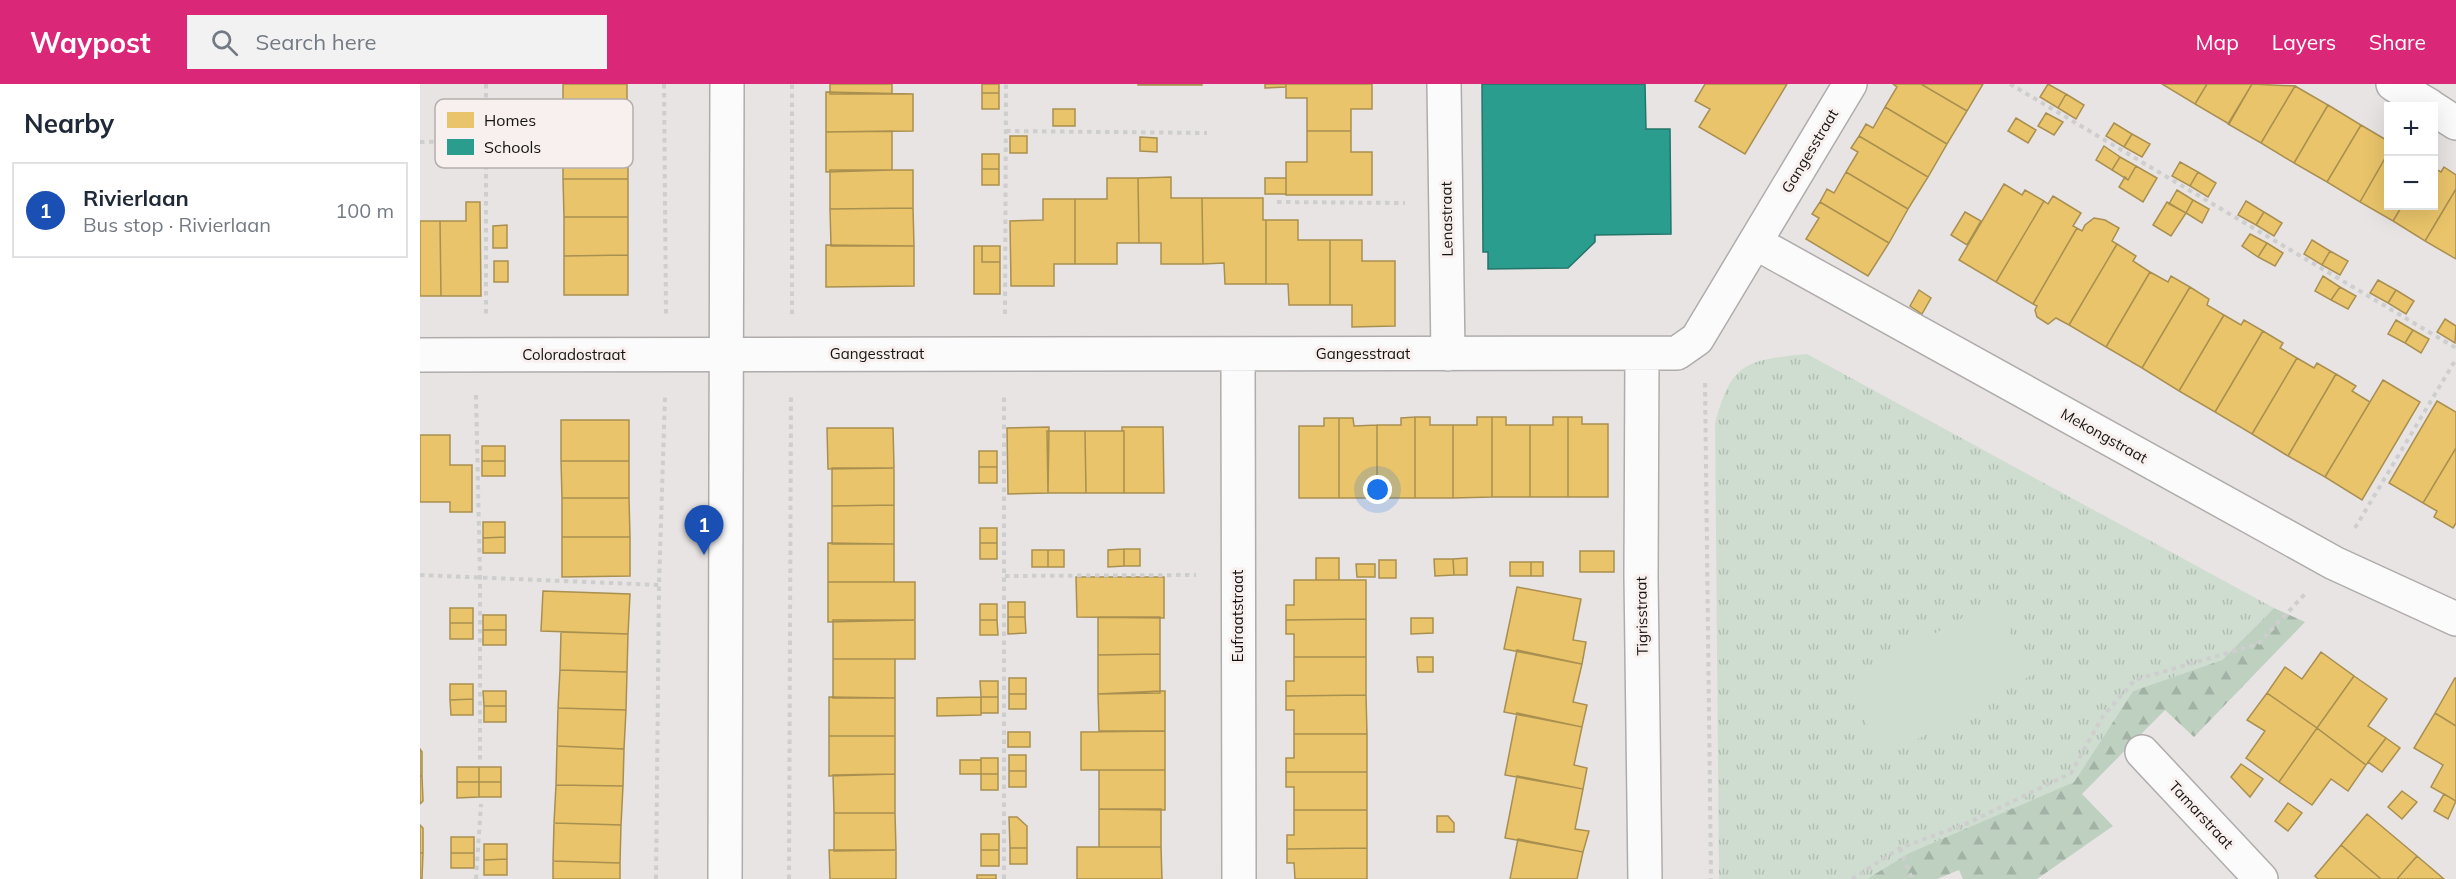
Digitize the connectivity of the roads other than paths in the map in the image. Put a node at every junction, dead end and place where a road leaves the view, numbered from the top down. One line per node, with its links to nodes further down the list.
1 (727, 84): 9 (street)
2 (1444, 84): 11 (street, Lenastraat)
3 (1850, 84): 8 (street, Gangesstraat)
4 (2393, 84): 5 (street)
5 (2423, 102)
6 (2438, 112): 7 (street)
7 (2456, 123)
8 (1756, 243): 12 (street, Gangesstraat); 14 (street, Mekongstraat)
9 (727, 354): 10 (street, Gangesstraat); 13 (street, Coloradostraat); 16 (street)
10 (1238, 354): 11 (street, Gangesstraat); 17 (street, Eufraatstraat)
11 (1448, 354): 12 (street, Gangesstraat)
12 (1642, 354): 18 (street, Tigrisstraat)
13 (420, 355)
14 (2456, 619)
15 (2142, 752): 19 (street, Tamarstraat)
16 (725, 879)
17 (1239, 879)
18 (1645, 879)
19 (2261, 879)

